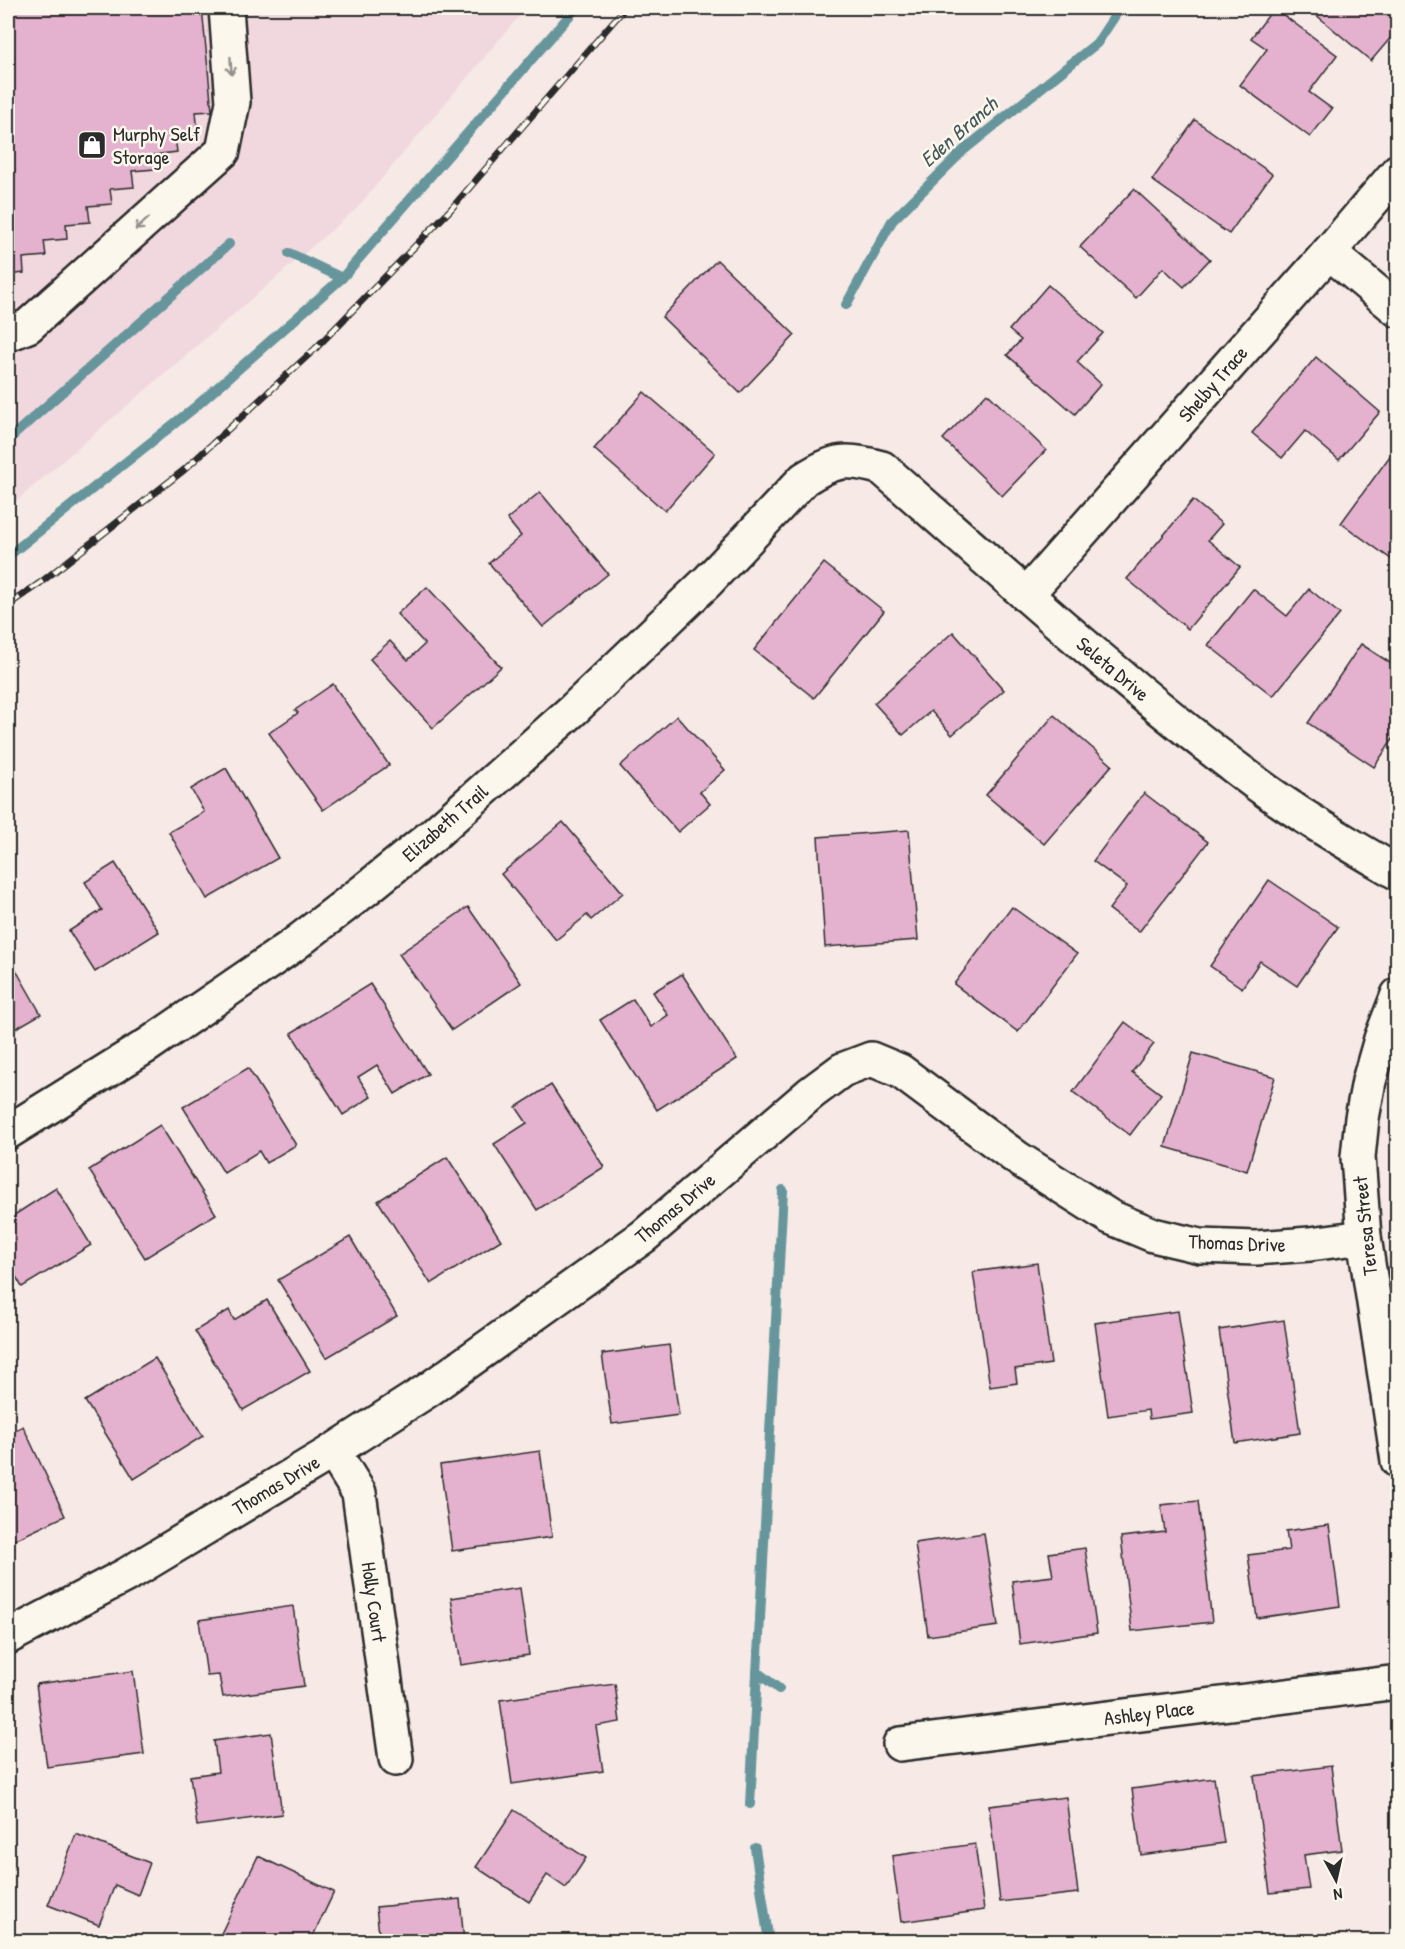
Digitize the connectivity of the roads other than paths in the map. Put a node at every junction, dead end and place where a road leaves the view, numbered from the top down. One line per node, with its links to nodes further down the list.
1 (226, 8): 5 (street, one-way to 5)
2 (1398, 171): 3 (street, Shelby Trace)
3 (1329, 252): 4 (street); 7 (street, Shelby Trace)
4 (1398, 310)
5 (8, 334)
6 (839, 461): 7 (street, Seleta Drive); 10 (street, Elizabeth Trail)
7 (1026, 595): 8 (street, Seleta Drive)
8 (1398, 873)
9 (1398, 995): 11 (street, Teresa Street)
10 (8, 1132)
11 (1364, 1237): 12 (street, Thomas Drive); 13 (street, Teresa Street)
12 (333, 1451): 14 (street, Thomas Drive); 17 (street, Holly Court)
13 (1398, 1461)
14 (8, 1637)
15 (1398, 1682): 16 (street, Ashley Place)
16 (900, 1744)
17 (396, 1759)

